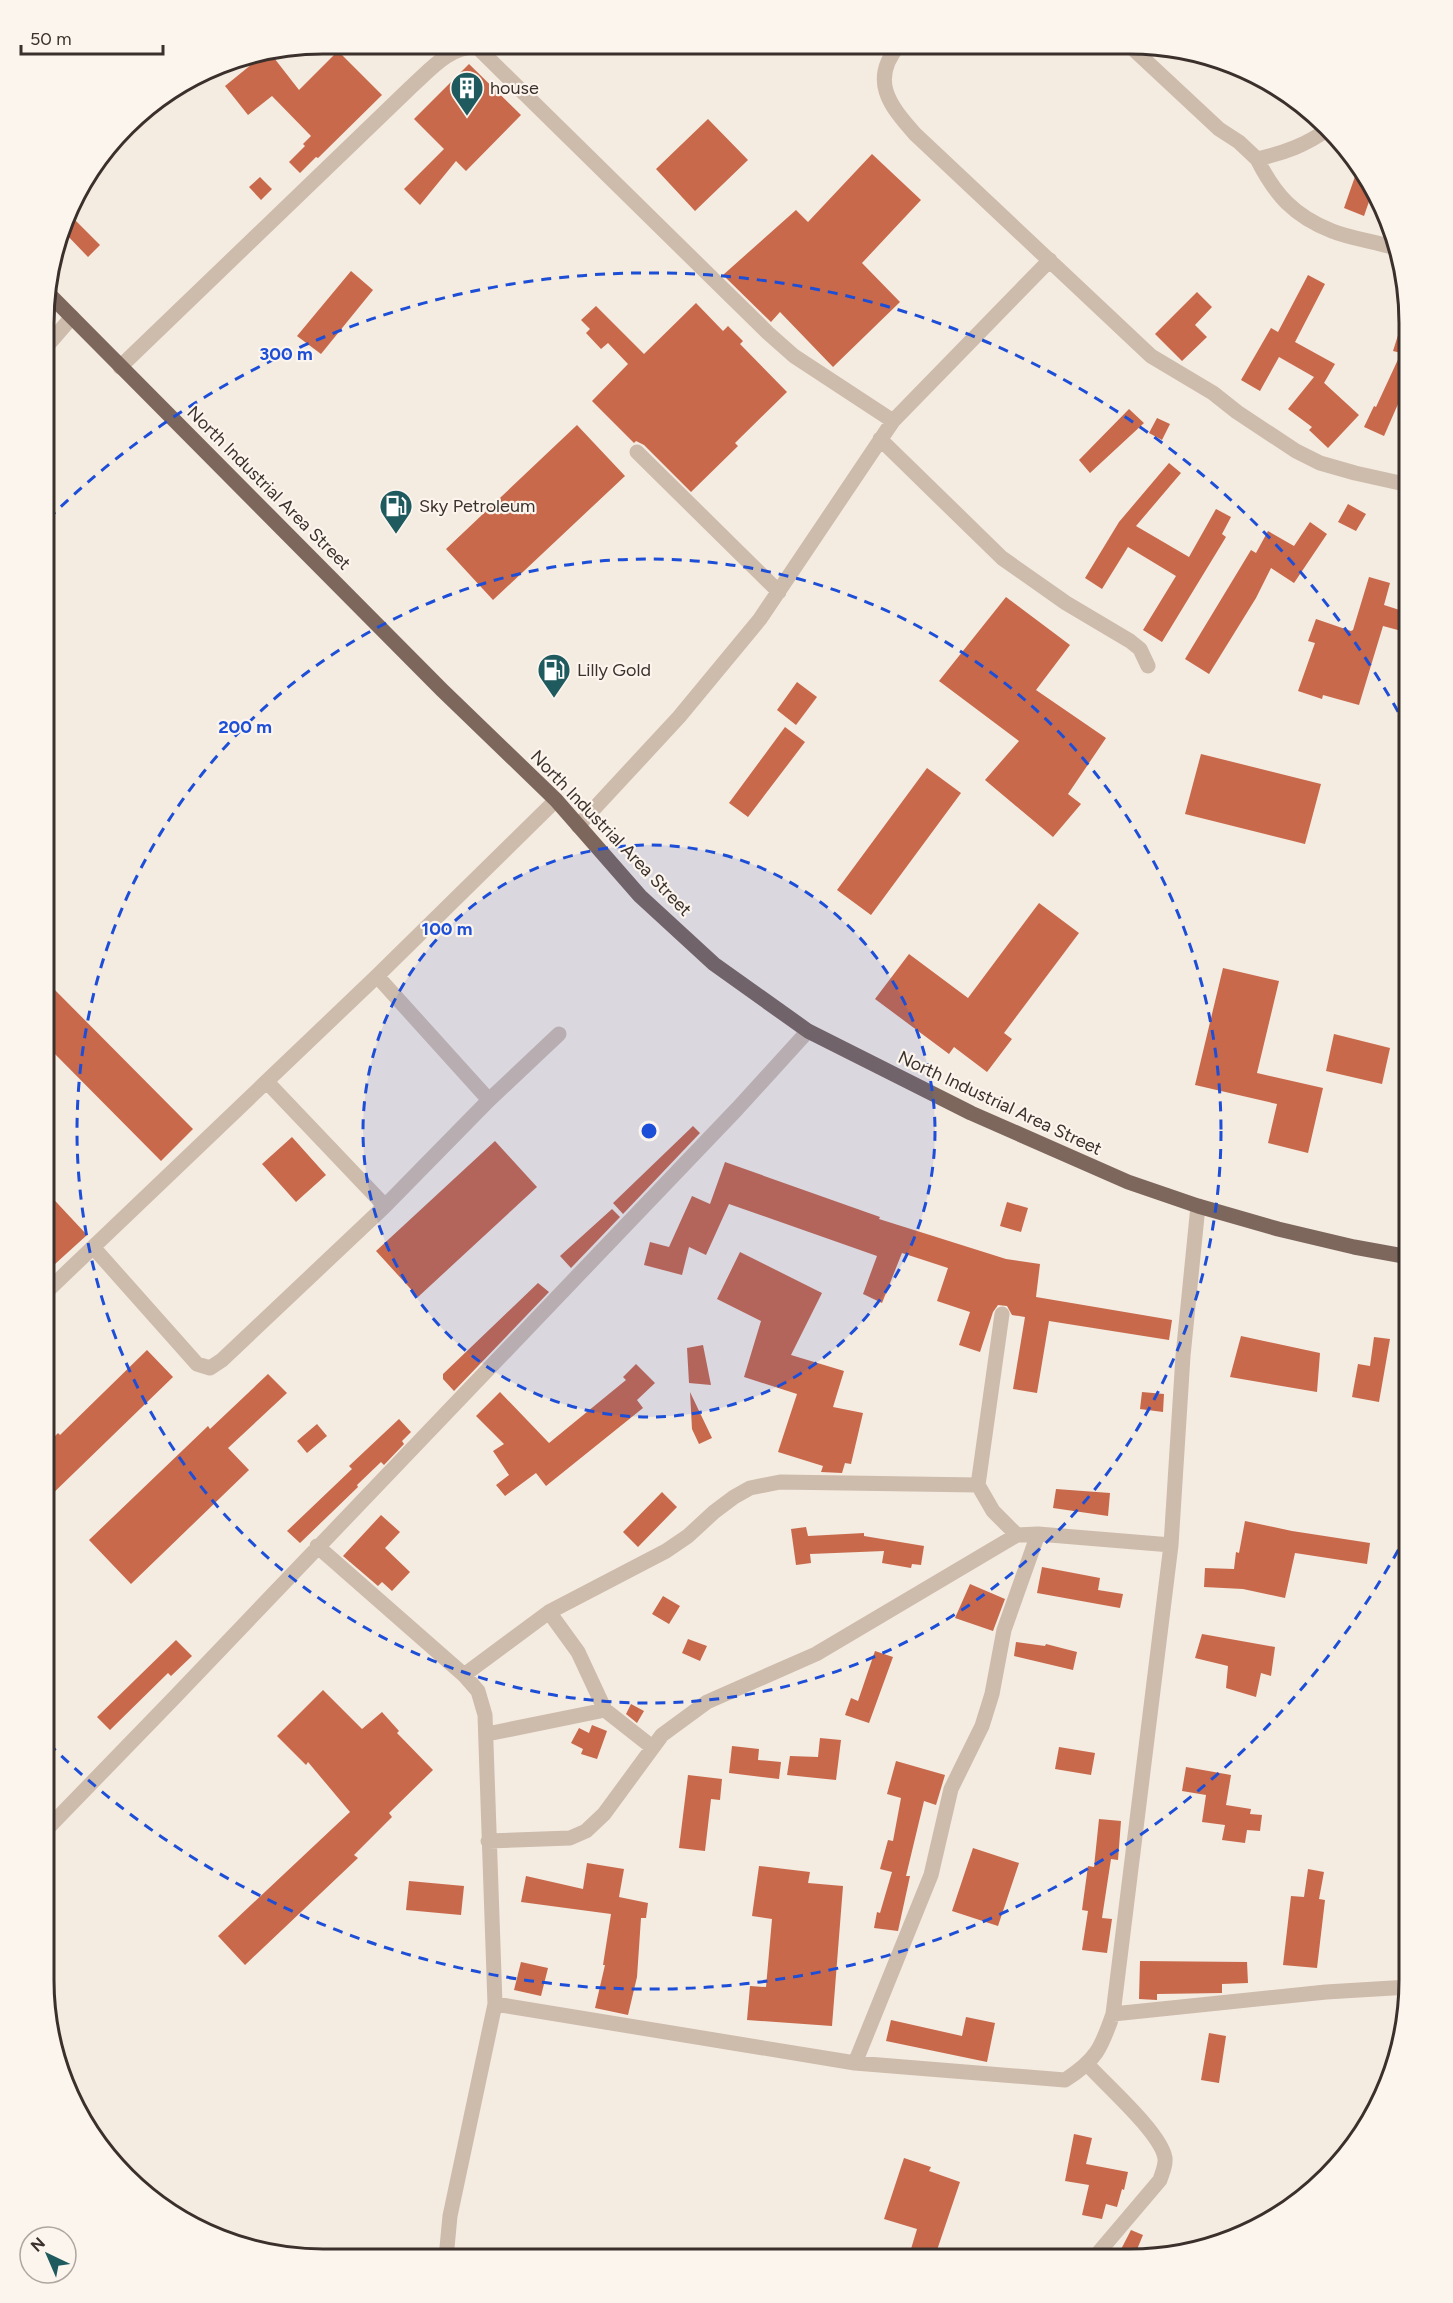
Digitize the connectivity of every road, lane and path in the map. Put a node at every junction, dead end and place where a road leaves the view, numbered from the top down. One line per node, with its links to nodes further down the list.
1 (446, 54): 12 (street)
2 (486, 54): 13 (street)
3 (891, 54): 8 (street)
4 (1139, 55): 6 (street)
5 (1321, 134): 6 (street)
6 (1257, 159): 7 (street)
7 (1388, 246)
8 (1050, 260): 13 (street); 16 (street)
9 (55, 300): 10 (main road, North Industrial Area Street)
10 (72, 317): 11 (street); 12 (main road, North Industrial Area Street)
11 (54, 337)
12 (120, 367): 19 (main road, North Industrial Area Street)
13 (893, 421): 14 (street)
14 (880, 440): 17 (street); 18 (street)
15 (637, 452): 17 (street)
16 (1399, 483)
17 (779, 592): 20 (street)
18 (1148, 666)
19 (556, 800): 20 (main road, North Industrial Area Street); 21 (street)
20 (578, 826): 22 (main road, North Industrial Area Street)
21 (377, 975): 24 (street); 25 (street)
22 (808, 1031): 27 (main road, North Industrial Area Street); 36 (street)
23 (559, 1034): 25 (street)
24 (267, 1082): 26 (street); 28 (street)
25 (489, 1100): 26 (street)
26 (385, 1206): 28 (street)
27 (1198, 1206): 29 (main road, North Industrial Area Street); 35 (street)
28 (93, 1247): 30 (street)
29 (1399, 1255)
30 (54, 1284)
31 (1002, 1314): 32 (street)
32 (978, 1485): 34 (street); 37 (street)
33 (1038, 1534): 34 (street); 35 (street); 47 (street)
34 (1017, 1535): 41 (street)
35 (1171, 1545): 46 (street)
36 (317, 1546): 38 (street); 42 (street)
37 (549, 1612): 38 (street); 39 (street)
38 (464, 1675): 40 (street)
39 (605, 1710): 40 (street); 41 (street)
40 (487, 1734): 43 (street)
41 (652, 1747): 43 (street)
42 (54, 1822)
43 (488, 1841): 45 (street)
44 (1399, 1988): 46 (street)
45 (495, 2004): 47 (street); 49 (street)
46 (1113, 2014): 48 (street)
47 (855, 2063): 48 (street)
48 (1088, 2065): 50 (street)
49 (447, 2249)
50 (1101, 2249)

